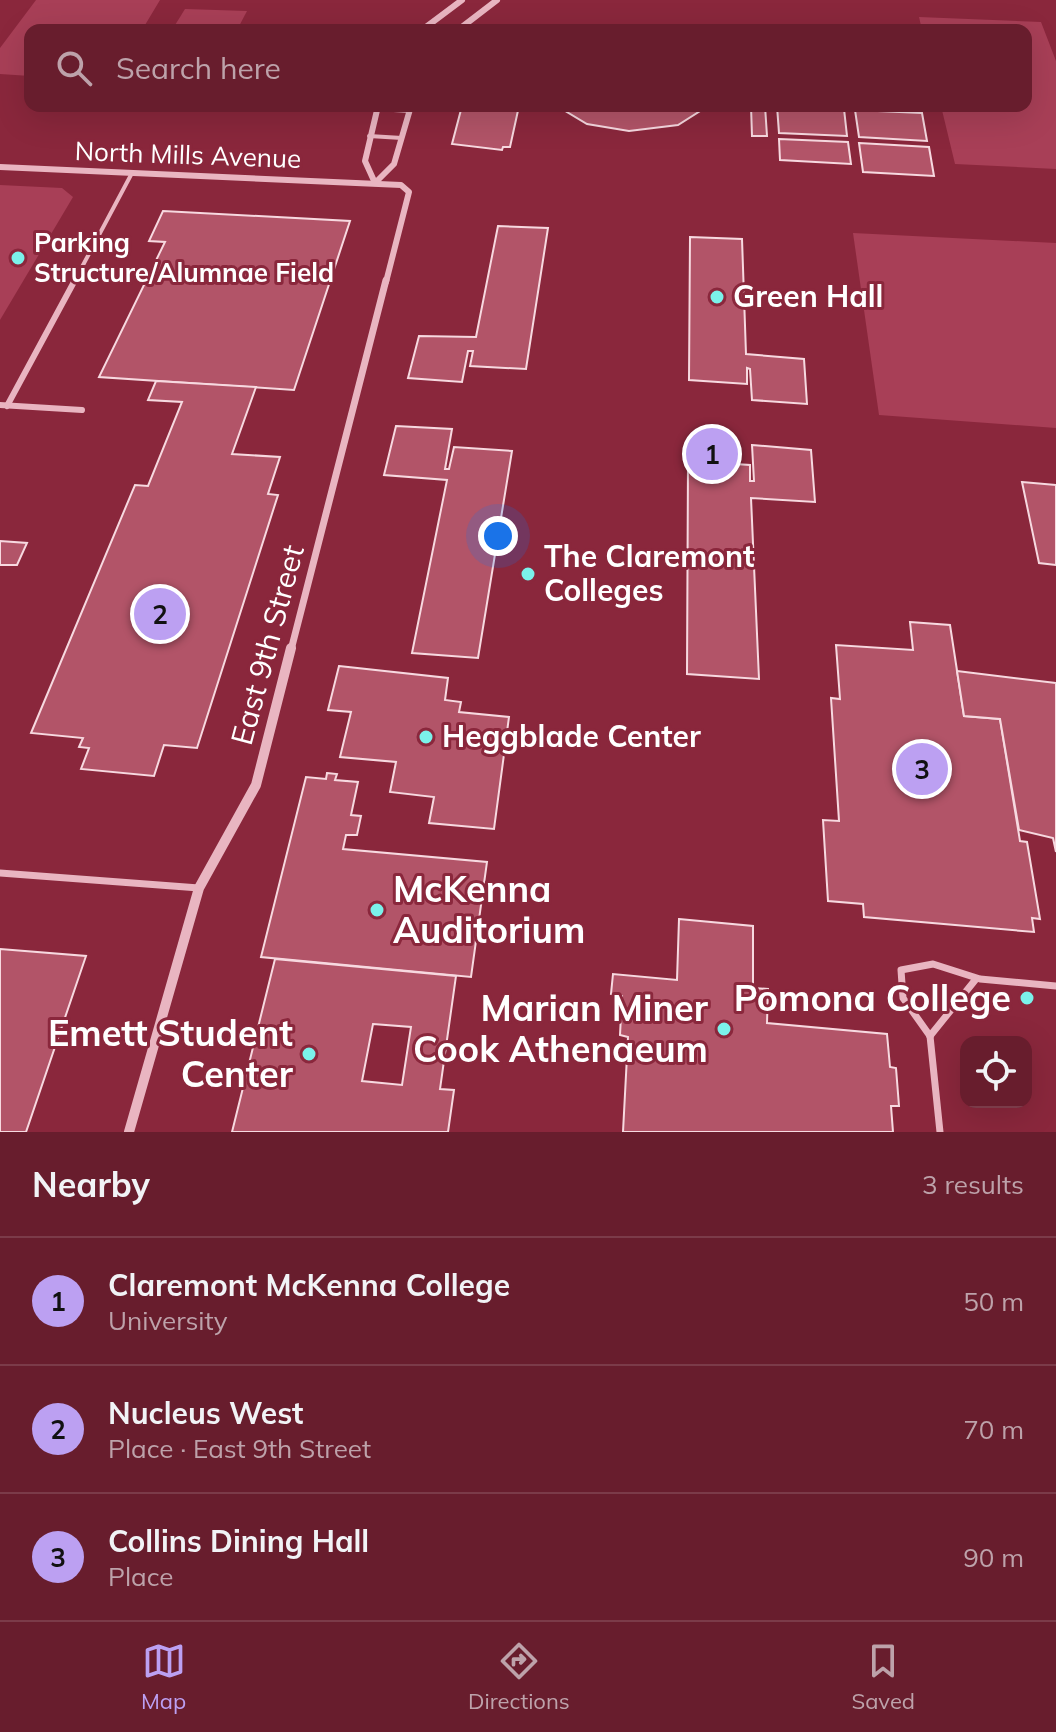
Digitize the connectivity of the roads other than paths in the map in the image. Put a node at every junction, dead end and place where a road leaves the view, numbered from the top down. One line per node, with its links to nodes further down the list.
1 (462, 0): 3 (street)
2 (497, 0): 4 (street)
3 (430, 24)
4 (466, 24)
5 (377, 112): 7 (street)
6 (409, 112): 8 (street)
7 (369, 136): 8 (lane); 11 (street)
8 (402, 138): 11 (street)
9 (0, 167): 10 (street, North Mills Avenue)
10 (132, 173): 11 (street, North Mills Avenue); 12 (lane)
11 (375, 183): 15 (street, East 9th Street)
12 (4, 405): 13 (lane)
13 (82, 410)
14 (0, 873): 15 (lane)
15 (199, 888): 19 (street, East 9th Street)
16 (976, 979): 17 (lane); 18 (lane); 18 (lane)
17 (1056, 986)
18 (930, 1036): 20 (lane)
19 (129, 1132)
20 (940, 1132)

